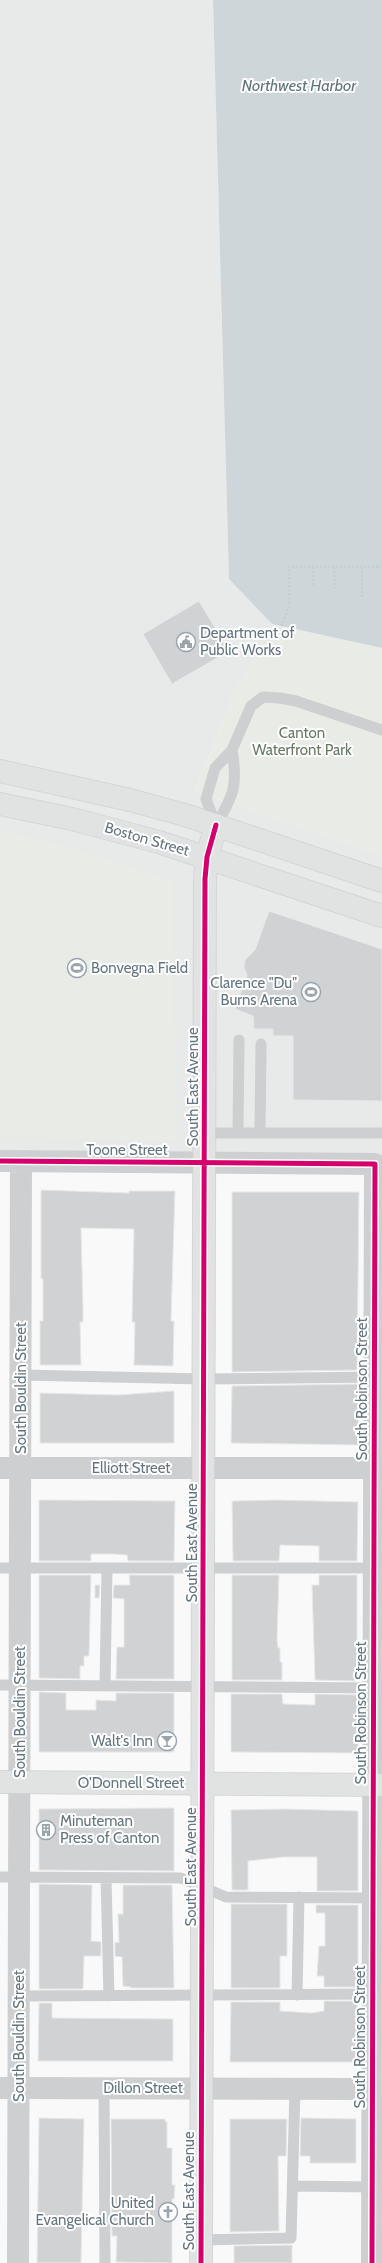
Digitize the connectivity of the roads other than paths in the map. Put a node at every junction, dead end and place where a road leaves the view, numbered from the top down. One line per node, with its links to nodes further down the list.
1 (382, 730): 2 (lane)
2 (232, 750): 5 (lane); 5 (lane)
3 (0, 770): 5 (street)
4 (0, 804): 6 (street, Boston Street)
5 (216, 825): 6 (street, South East Avenue); 7 (street)
6 (207, 857): 8 (street, Boston Street); 11 (street, South East Avenue)
7 (382, 881)
8 (382, 916)
9 (239, 1040): 12 (lane)
10 (261, 1044): 13 (lane)
11 (205, 1132): 12 (lane); 16 (street, South East Avenue)
12 (238, 1132): 13 (lane)
13 (260, 1132): 14 (lane)
14 (382, 1133)
15 (11, 1162): 16 (street, Toone Street); 19 (street, South Bouldin Street)
16 (205, 1163): 17 (street, Toone Street); 20 (street, South East Avenue)
17 (375, 1164): 18 (street, South Robinson Street)
18 (377, 1365): 20 (lane); 23 (street, South Robinson Street)
19 (21, 1375): 20 (lane); 21 (street, South Bouldin Street)
20 (204, 1379): 22 (street, South East Avenue)
21 (10, 1468): 22 (street, Elliott Street); 24 (street, South Bouldin Street)
22 (204, 1468): 23 (street, Elliott Street); 26 (street, South East Avenue)
23 (378, 1468): 27 (street, South Robinson Street)
24 (10, 1568): 25 (lane); 28 (street, South Bouldin Street)
25 (107, 1568): 26 (lane); 29 (lane)
26 (203, 1568): 27 (lane); 30 (street, South East Avenue)
27 (378, 1568): 31 (street, South Robinson Street)
28 (10, 1686): 29 (lane); 32 (street, South Bouldin Street)
29 (105, 1686): 30 (lane)
30 (203, 1687): 31 (lane); 33 (street, South East Avenue)
31 (378, 1688): 34 (street, South Robinson Street)
32 (10, 1782): 33 (street, O'Donnell Street); 35 (street, South Bouldin Street)
33 (203, 1784): 34 (street, O'Donnell Street); 37 (street, South East Avenue)
34 (377, 1785): 39 (street, South Robinson Street)
35 (10, 1877): 36 (lane); 43 (street, South Bouldin Street)
36 (106, 1878): 37 (lane); 44 (lane)
37 (202, 1888): 38 (lane); 41 (street, South East Avenue)
38 (299, 1897): 39 (lane); 42 (lane)
39 (377, 1898): 40 (street, South Robinson Street)
40 (372, 1994): 42 (lane); 49 (street, South Robinson Street)
41 (202, 1995): 42 (lane); 44 (lane); 47 (street, South East Avenue)
42 (297, 1995)
43 (19, 1996): 44 (lane); 45 (street, South Bouldin Street)
44 (109, 1996)
45 (10, 2088): 46 (street, Dillon Street); 53 (street, South Bouldin Street)
46 (104, 2088): 47 (street, Dillon Street); 54 (lane)
47 (202, 2088): 48 (street, Dillon Street); 52 (street, South East Avenue)
48 (295, 2088): 49 (street, Dillon Street); 51 (lane)
49 (377, 2089): 50 (street, South Robinson Street)
50 (375, 2179): 51 (lane); 56 (street, South Robinson Street)
51 (294, 2186): 52 (lane)
52 (201, 2240): 55 (street, South East Avenue)
53 (18, 2263)
54 (105, 2263)
55 (201, 2263)
56 (372, 2263)

